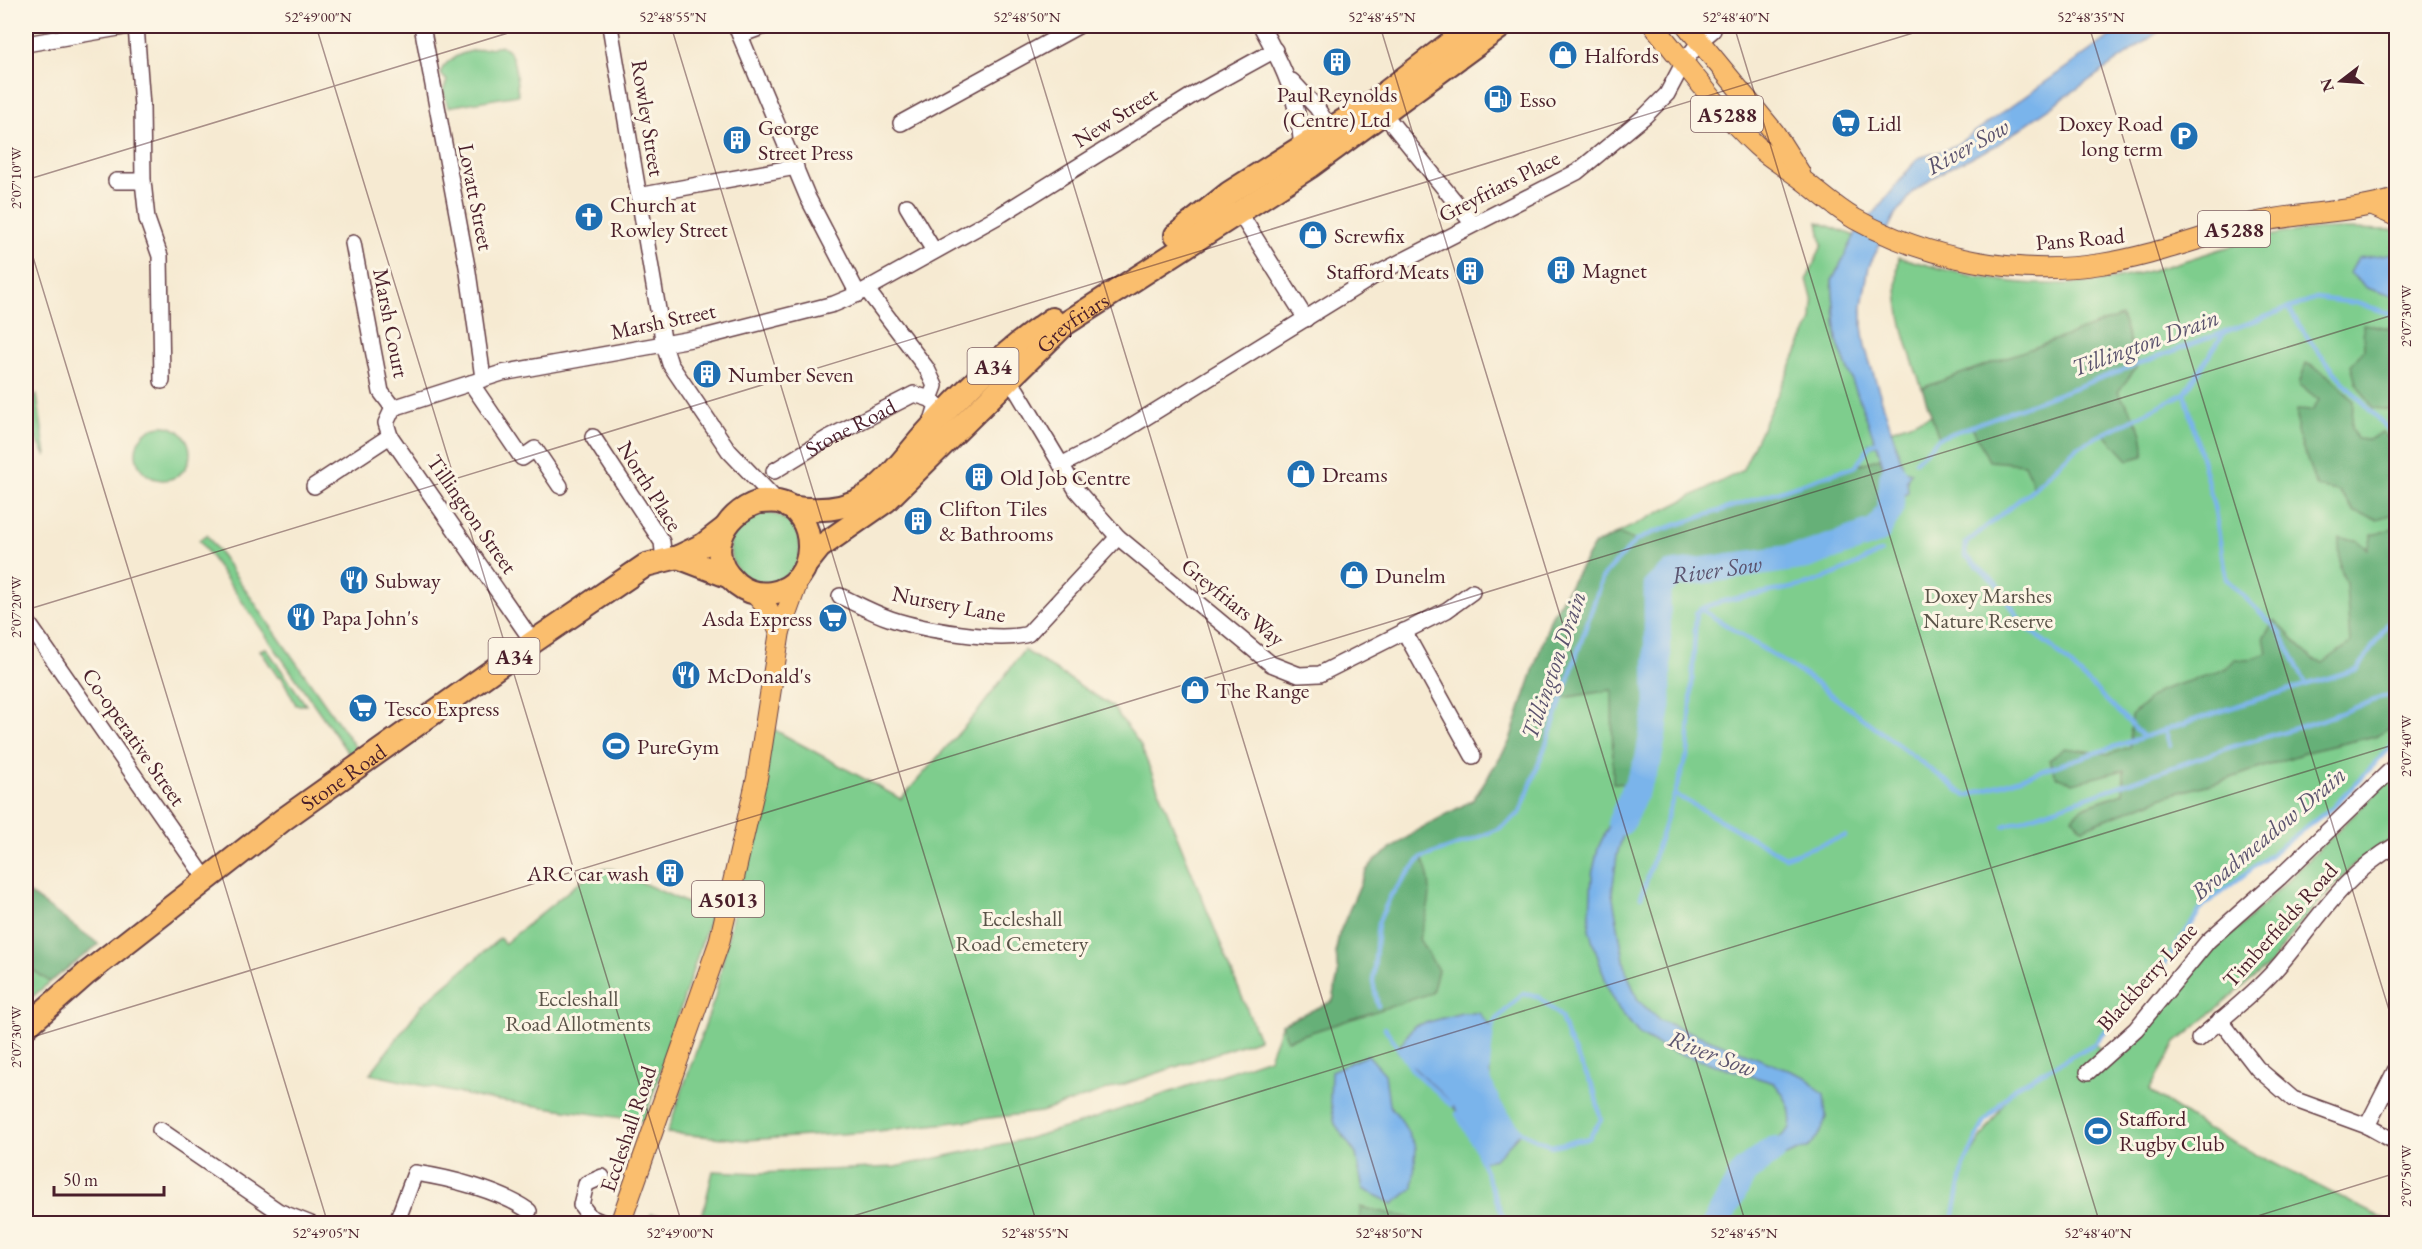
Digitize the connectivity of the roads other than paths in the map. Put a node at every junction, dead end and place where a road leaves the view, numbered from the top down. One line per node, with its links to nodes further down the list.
1 (130, 26): 12 (street)
2 (136, 26): 25 (street)
3 (422, 26): 42 (street, Lovatt Street)
4 (610, 26): 27 (street, Rowley Street)
5 (765, 26): 13 (street)
6 (1078, 26): 20 (street)
7 (1261, 26): 16 (street)
8 (1472, 26): 21 (highway, A34)
9 (1502, 26): 19 (highway, A34)
10 (1654, 26): 17 (main road, Pans Road / A5288)
11 (1687, 26): 14 (main road, Pans Road / A5288)
12 (112, 27): 15 (street)
13 (738, 30): 23 (street)
14 (1707, 35): 17 (street, Greyfriars Place); 26 (main road, Pans Road / A5288)
15 (26, 44)
16 (1275, 50): 18 (street); 34 (street, New Street)
17 (1684, 62): 26 (main road, Pans Road / A5288); 33 (street, Greyfriars Place)
18 (1290, 79): 21 (street); 22 (street)
19 (1384, 114): 21 (highway, A34); 33 (street)
20 (901, 123)
21 (1335, 137): 22 (highway, A34); 31 (highway, Greyfriars / A34)
22 (1295, 150): 45 (highway, Greyfriars / A34)
23 (796, 167): 27 (street); 37 (street)
24 (116, 181): 25 (street)
25 (143, 181): 41 (street)
26 (1807, 182): 30 (main road, Pans Road / A5288)
27 (638, 196): 39 (street, Rowley Street)
28 (2397, 200): 30 (main road, Pans Road / A5288)
29 (907, 206): 36 (street)
30 (2373, 207): 32 (main road, Pans Road / A5288)
31 (1239, 212): 38 (street); 40 (highway, Greyfriars / A34)
32 (2397, 216)
33 (1473, 224): 38 (street, Greyfriars Place)
34 (980, 225): 36 (street, Marsh Street)
35 (353, 243): 44 (street, Marsh Court)
36 (934, 251): 37 (street, Marsh Street)
37 (863, 292): 39 (street, Marsh Street); 43 (street)
38 (1306, 320): 48 (street, Greyfriars Place)
39 (664, 345): 42 (street, Marsh Street); 52 (street, Rowley Street)
40 (1005, 380): 45 (highway); 48 (street); 56 (highway, Greyfriars / A34)
41 (162, 381)
42 (477, 381): 44 (street, Marsh Street); 51 (street)
43 (930, 399): 45 (street); 49 (street, Stone Road)
44 (393, 408): 46 (street)
45 (929, 430): 52 (highway, Greyfriars / A34)
46 (390, 436): 50 (street); 64 (street, Tillington Street)
47 (593, 437): 55 (street, North Place)
48 (1061, 465): 54 (street, Greyfriars Way)
49 (774, 471)
50 (314, 486)
51 (560, 486)
52 (784, 504): 53 (highway, A34); 56 (highway)
53 (725, 528): 55 (highway, Stone Road / A34); 57 (highway)
54 (1118, 537): 60 (street, Nursery Lane); 63 (street, Greyfriars Way)
55 (671, 558): 57 (highway); 64 (highway, Stone Road / A34)
56 (803, 572): 59 (highway, A34); 62 (main road, Eccleshall Road / A5013)
57 (730, 577): 59 (highway)
58 (1472, 592): 63 (street, Greyfriars Way)
59 (754, 593): 62 (main road)
60 (840, 596)
61 (26, 620): 68 (street, Co-operative Street)
62 (780, 631): 83 (main road, Eccleshall Road / A5013)
63 (1404, 631): 65 (street)
64 (533, 642): 68 (highway, Stone Road / A34)
65 (1473, 756)
66 (2397, 765): 73 (street, Blackberry Lane)
67 (2397, 845): 69 (street, Timberfields Road)
68 (206, 879): 70 (highway, Stone Road / A34)
69 (2220, 1020): 71 (street, Timberfields Road); 74 (street)
70 (26, 1027)
71 (2199, 1039)
72 (2397, 1069): 74 (street)
73 (2088, 1072)
74 (2367, 1126): 76 (street)
75 (160, 1130): 79 (street)
76 (2397, 1142)
77 (602, 1177): 82 (street)
78 (529, 1211): 81 (street)
79 (275, 1217): 80 (street)
80 (311, 1224)
81 (396, 1224)
82 (606, 1224)
83 (620, 1224)

